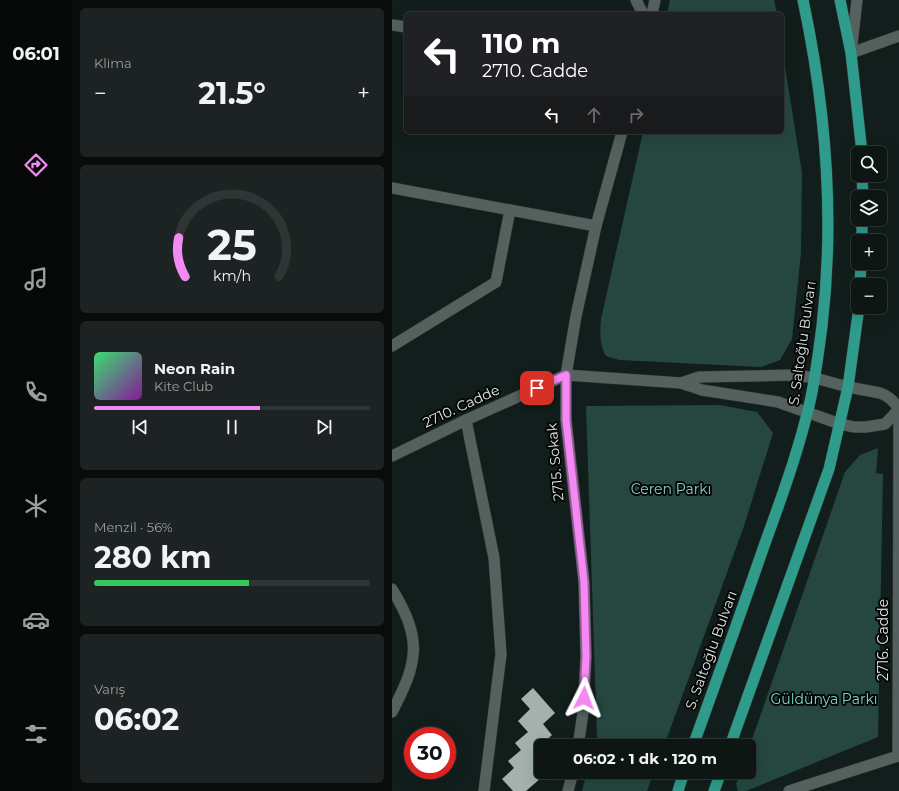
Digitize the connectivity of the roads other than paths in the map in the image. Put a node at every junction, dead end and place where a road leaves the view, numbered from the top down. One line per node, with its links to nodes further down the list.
1 (636, 0): 6 (street)
2 (655, 0): 7 (street)
3 (803, 0): 20 (main road, S. Saltoğlu Bulvarı)
4 (840, 0): 11 (main road)
5 (856, 0): 11 (street)
6 (642, 12)
7 (652, 12)
8 (392, 24): 9 (street)
9 (404, 27)
10 (899, 36): 11 (street)
11 (851, 53): 13 (main road)
12 (621, 134): 16 (street, 2715. Sokak)
13 (861, 146)
14 (392, 188): 15 (street)
15 (510, 210): 16 (street); 18 (street)
16 (596, 226): 19 (street, 2715. Sokak)
17 (857, 314): 22 (main road)
18 (392, 346)
19 (566, 375): 21 (street); 26 (street, 2710. Cadde); 31 (street, 2715. Sokak)
20 (815, 378): 21 (street); 22 (street); 25 (main road, S. Saltoğlu Bulvarı)
21 (681, 382): 25 (street)
22 (848, 387): 24 (street); 27 (main road)
23 (899, 403): 24 (street, 2716. Cadde)
24 (899, 409): 27 (street); 34 (street, 2716. Cadde)
25 (808, 412): 27 (street); 32 (main road, S. Saltoğlu Bulvarı)
26 (466, 420): 28 (street, 2710. Cadde); 38 (street)
27 (840, 424): 33 (main road)
28 (392, 456)
29 (392, 589): 30 (street)
30 (392, 712)
31 (579, 739)
32 (696, 739)
33 (733, 739)
34 (899, 756): 42 (street, 2716. Cadde)
35 (571, 779): 39 (street)
36 (682, 779): 40 (main road)
37 (718, 779): 41 (main road)
38 (484, 791)
39 (568, 791)
40 (678, 791)
41 (714, 791)
42 (789, 791)

